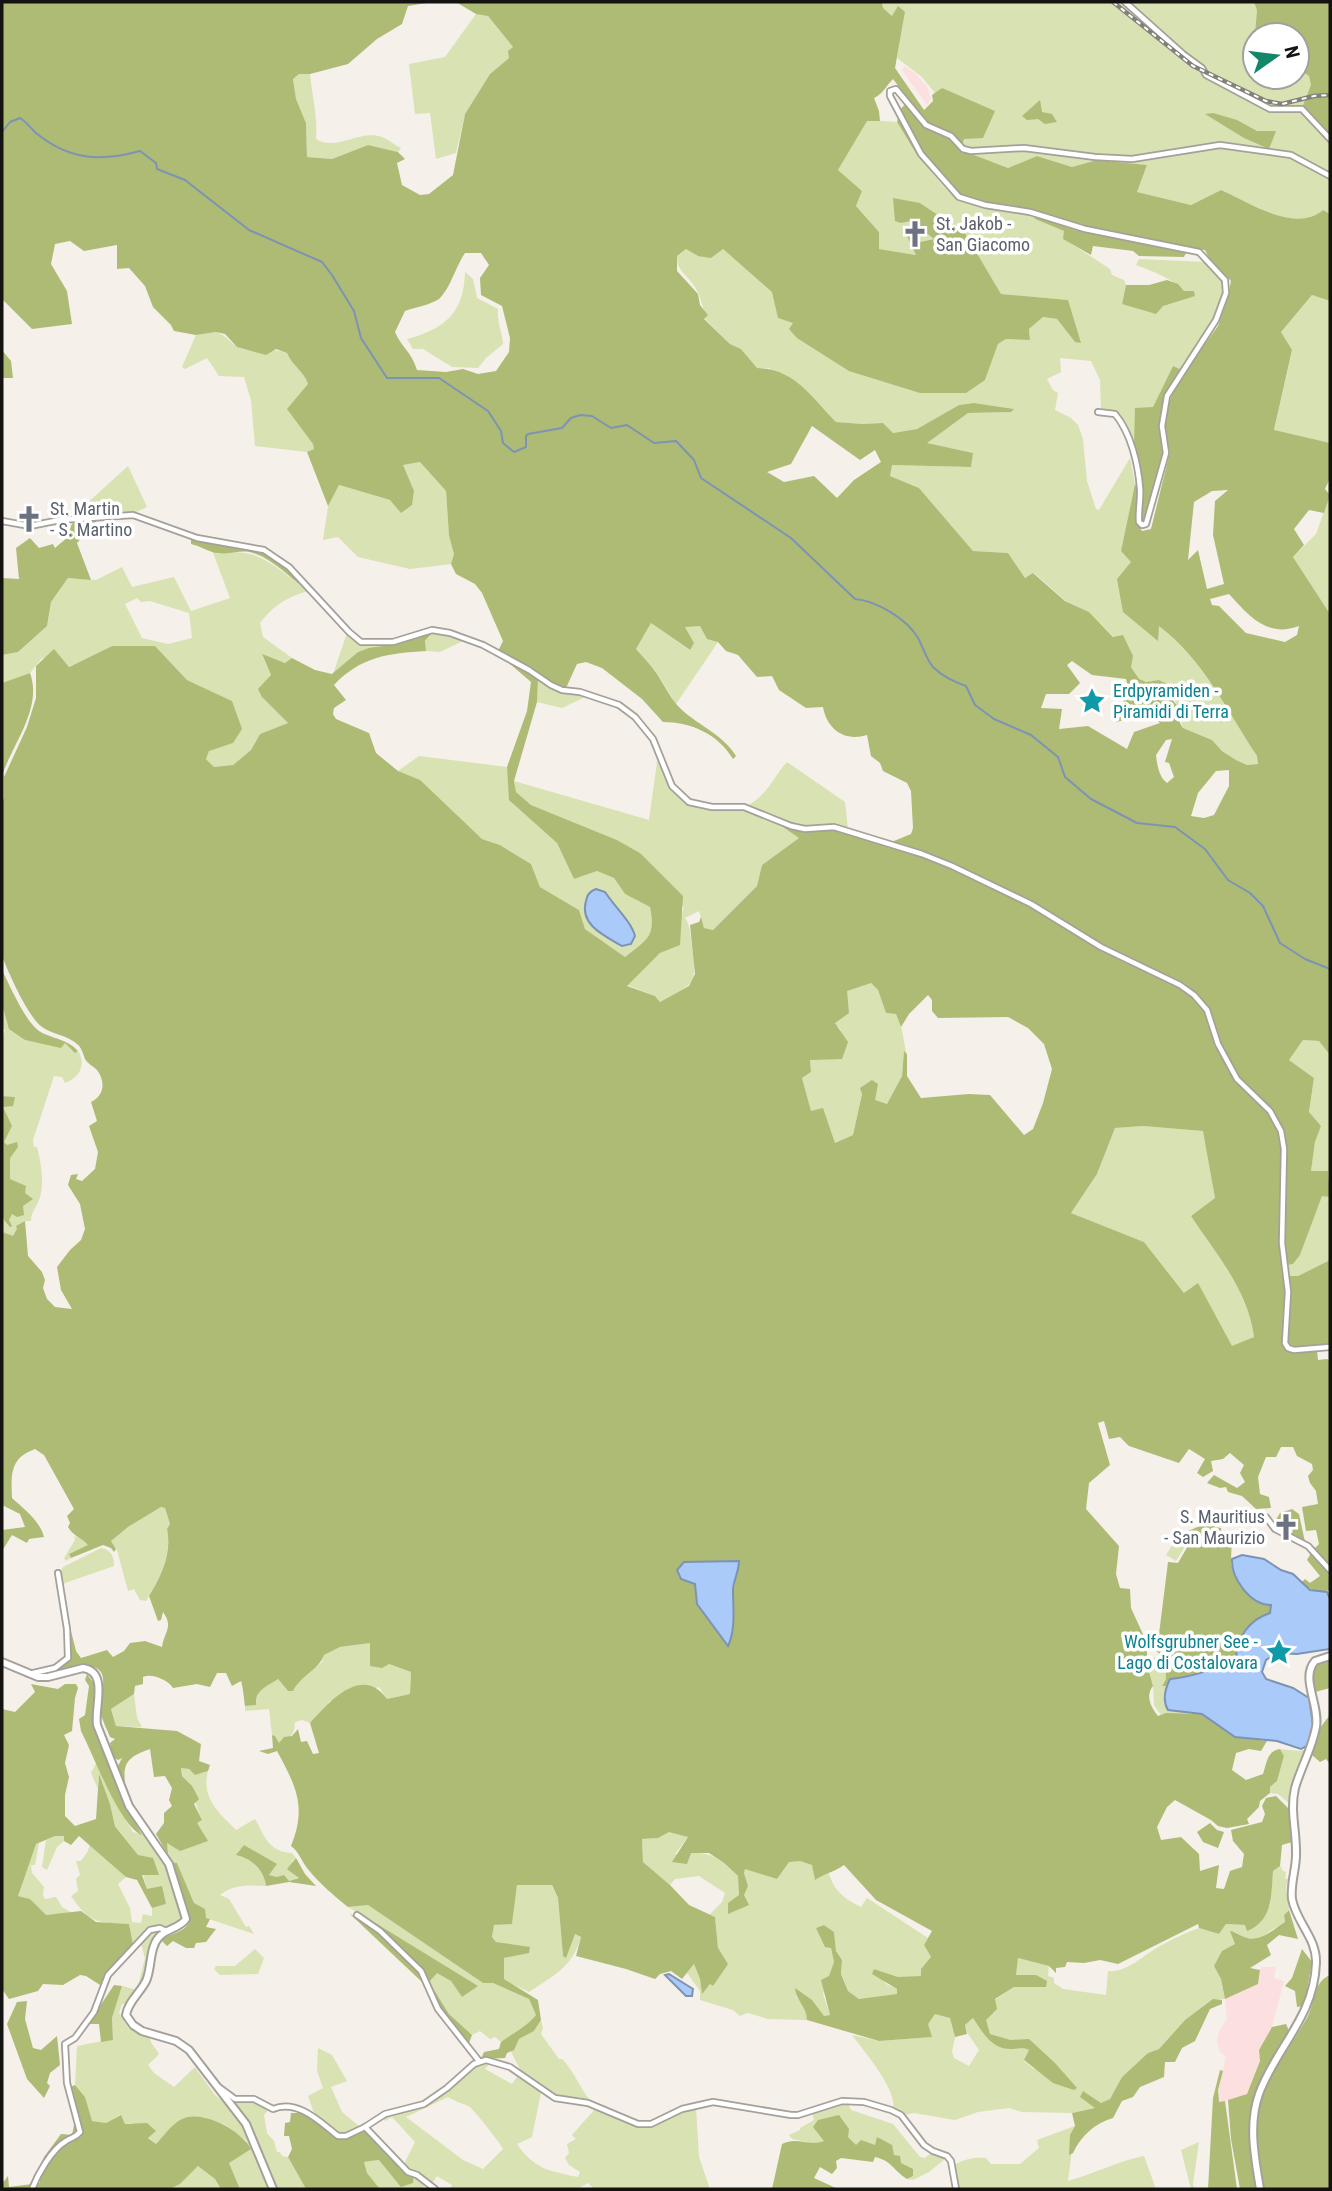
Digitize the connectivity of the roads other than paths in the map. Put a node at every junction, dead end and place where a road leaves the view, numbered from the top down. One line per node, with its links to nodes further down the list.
1 (1125, 2): 2 (street)
2 (1330, 139)
3 (1330, 176): 4 (street)
4 (1098, 412)
5 (2, 521): 6 (street)
6 (1330, 1347)
7 (1234, 1516): 8 (street)
8 (1330, 1570)
9 (58, 1573): 12 (street)
10 (1330, 1656): 22 (main road)
11 (2, 1662): 12 (main road)
12 (28, 1674): 14 (main road)
13 (357, 1915): 15 (street)
14 (166, 1931): 16 (main road); 18 (street)
15 (479, 2061): 17 (street); 21 (street)
16 (215, 2085): 17 (street); 19 (main road)
17 (365, 2127): 20 (street)
18 (32, 2189)
19 (273, 2189)
20 (435, 2189)
21 (956, 2189)
22 (1259, 2189)

